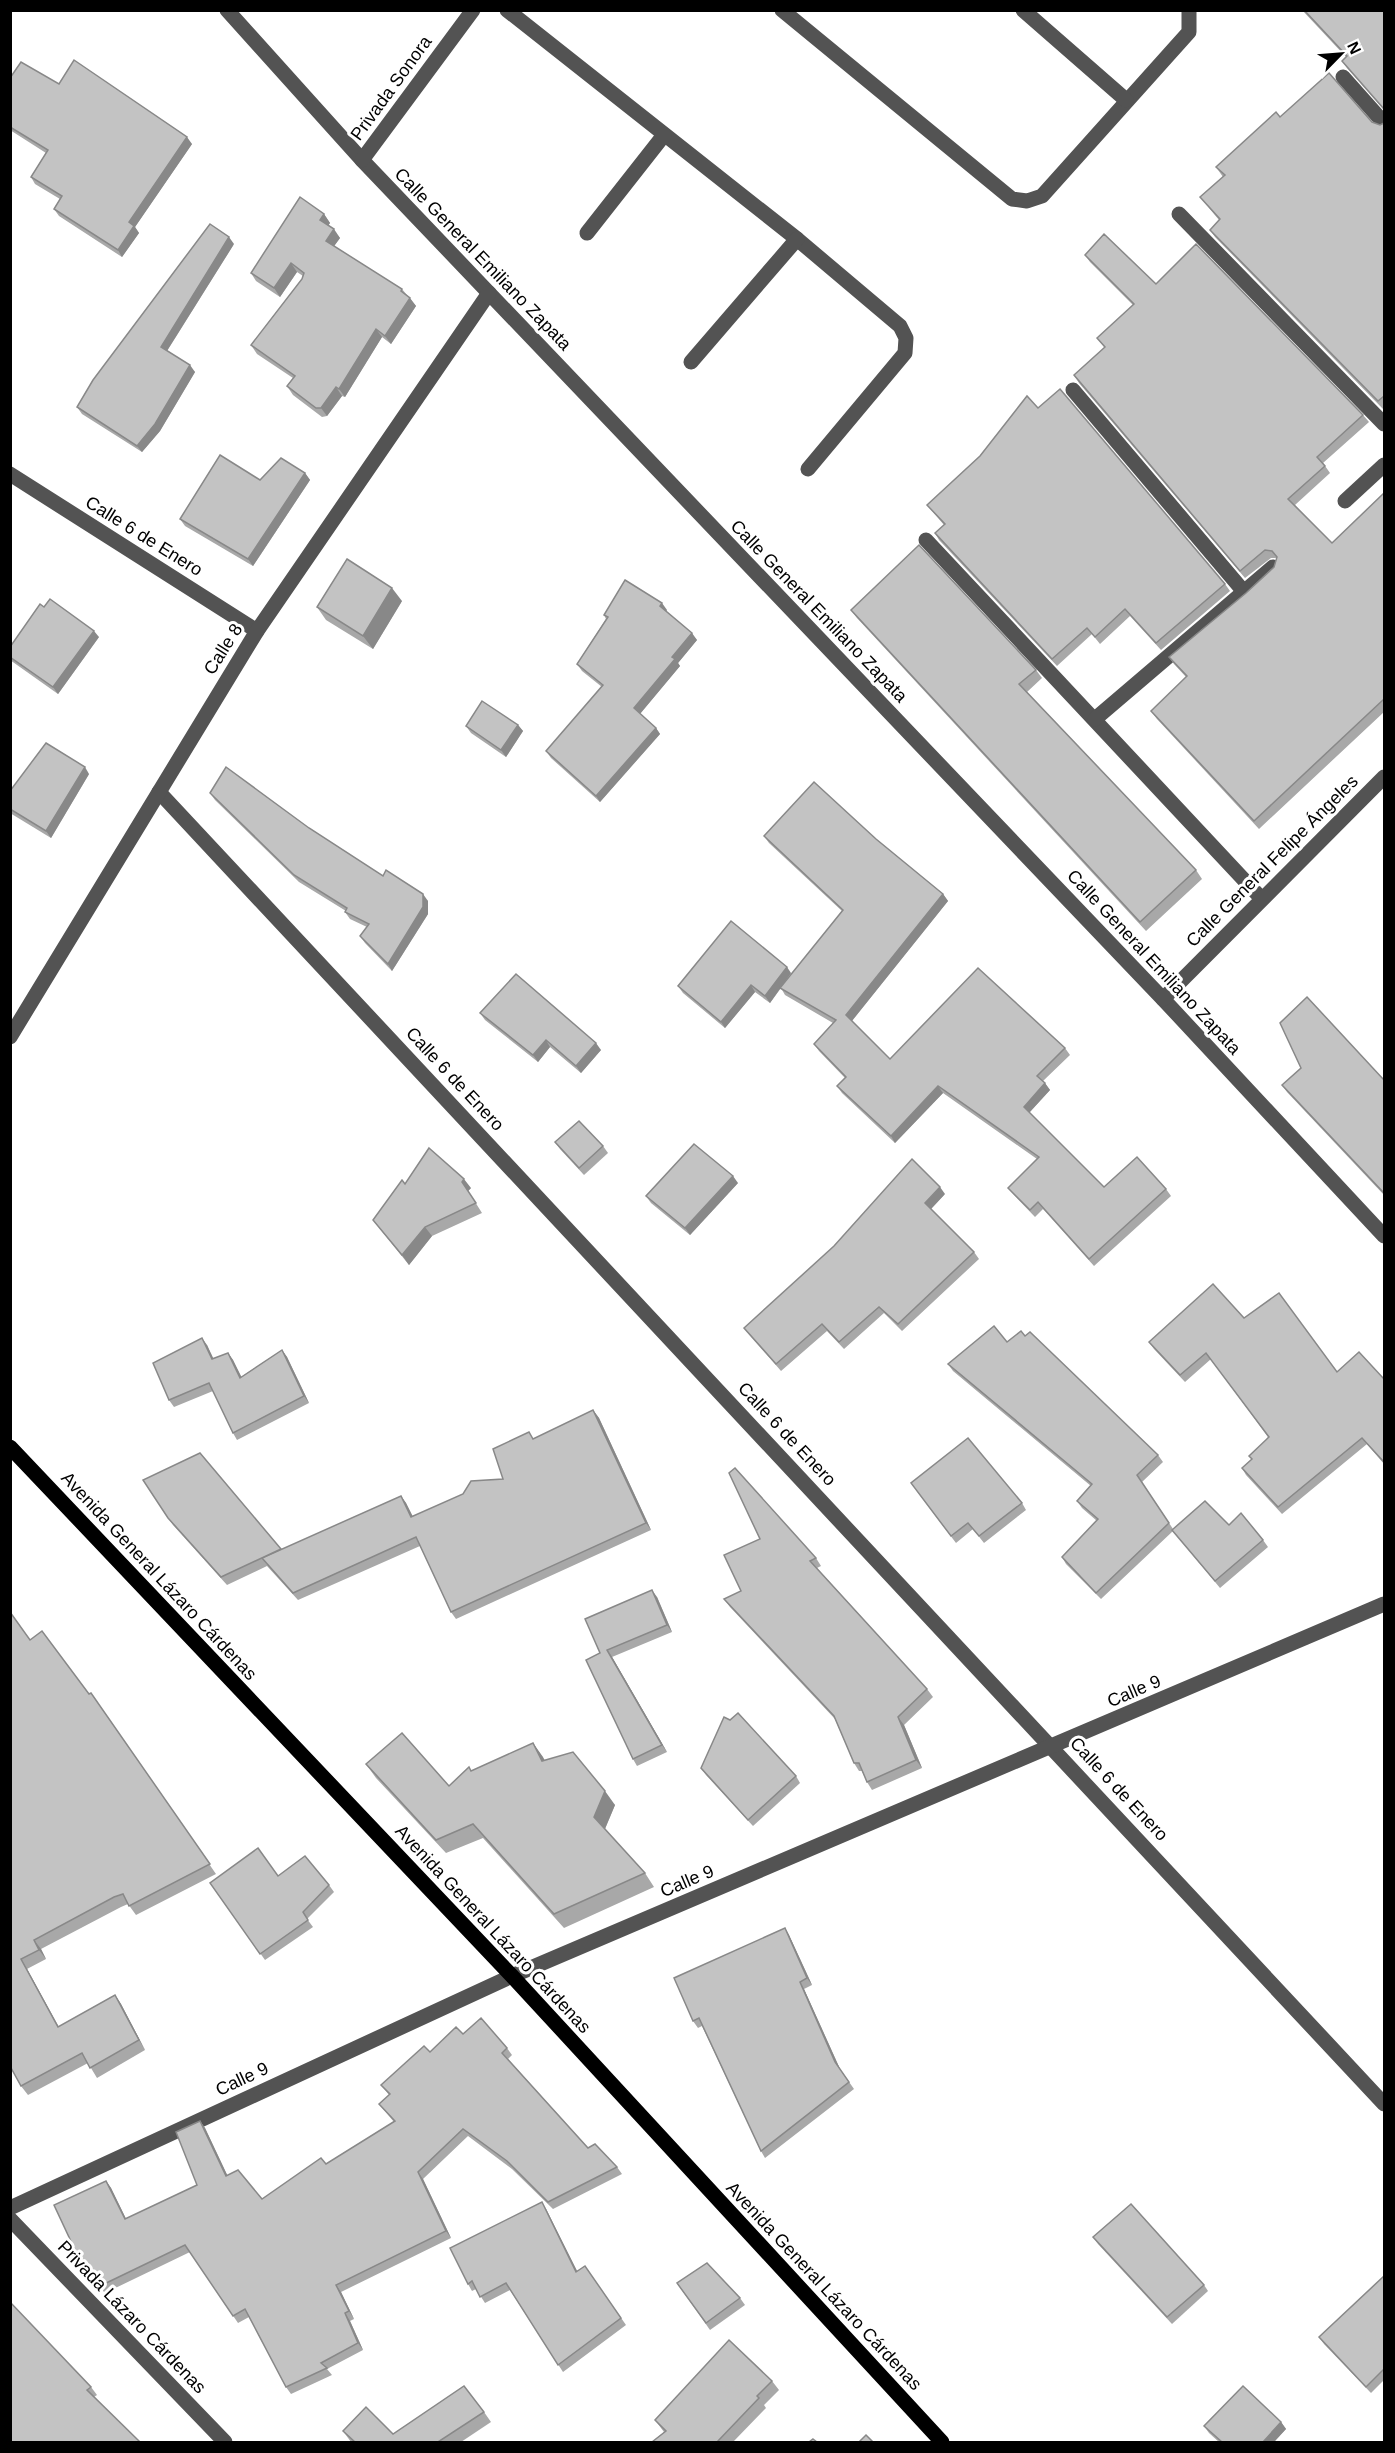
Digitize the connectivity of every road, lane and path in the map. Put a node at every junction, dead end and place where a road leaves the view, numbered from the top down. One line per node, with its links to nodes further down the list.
1 (227, 10): 11 (street, Calle General Emiliano Zapata)
2 (473, 10): 11 (street, Privada Sonora)
3 (507, 10): 10 (street)
4 (782, 10): 8 (street)
5 (1023, 10): 8 (street)
6 (1189, 10): 8 (street)
7 (1342, 77): 9 (street)
8 (1126, 100)
9 (1384, 123)
10 (664, 135): 13 (street); 14 (street)
11 (362, 160): 15 (street, Calle General Emiliano Zapata)
12 (1179, 214): 18 (street)
13 (587, 233)
14 (797, 239): 16 (street); 20 (street)
15 (489, 293): 26 (street, Calle 8); 31 (street, Calle General Emiliano Zapata)
16 (691, 362)
17 (1073, 390): 25 (street)
18 (1384, 424)
19 (1384, 465): 22 (street)
20 (808, 469)
21 (10, 474): 26 (street, Calle 6 de Enero)
22 (1345, 501)
23 (926, 540): 27 (street)
24 (1273, 567): 25 (street)
25 (1245, 593): 27 (street)
26 (257, 631): 29 (street, Calle 8)
27 (1095, 719): 30 (street)
28 (1384, 777): 30 (street, Calle General Felipe Ángeles)
29 (159, 792): 32 (street, Calle 8); 36 (street, Calle 6 de Enero)
30 (1261, 898): 31 (street, Calle General Felipe Ángeles)
31 (1163, 999): 33 (street, Calle General Emiliano Zapata)
32 (10, 1037)
33 (1384, 1236)
34 (10, 1447): 37 (main road, Avenida General Lázaro Cárdenas)
35 (1384, 1604): 36 (street, Calle 9)
36 (1053, 1747): 37 (street, Calle 9); 38 (street, Calle 6 de Enero)
37 (512, 1976): 39 (street, Calle 9); 42 (main road, Avenida General Lázaro Cárdenas)
38 (1384, 2104)
39 (10, 2208)
40 (10, 2219): 41 (street, Privada Lázaro Cárdenas)
41 (225, 2442)
42 (942, 2442)

